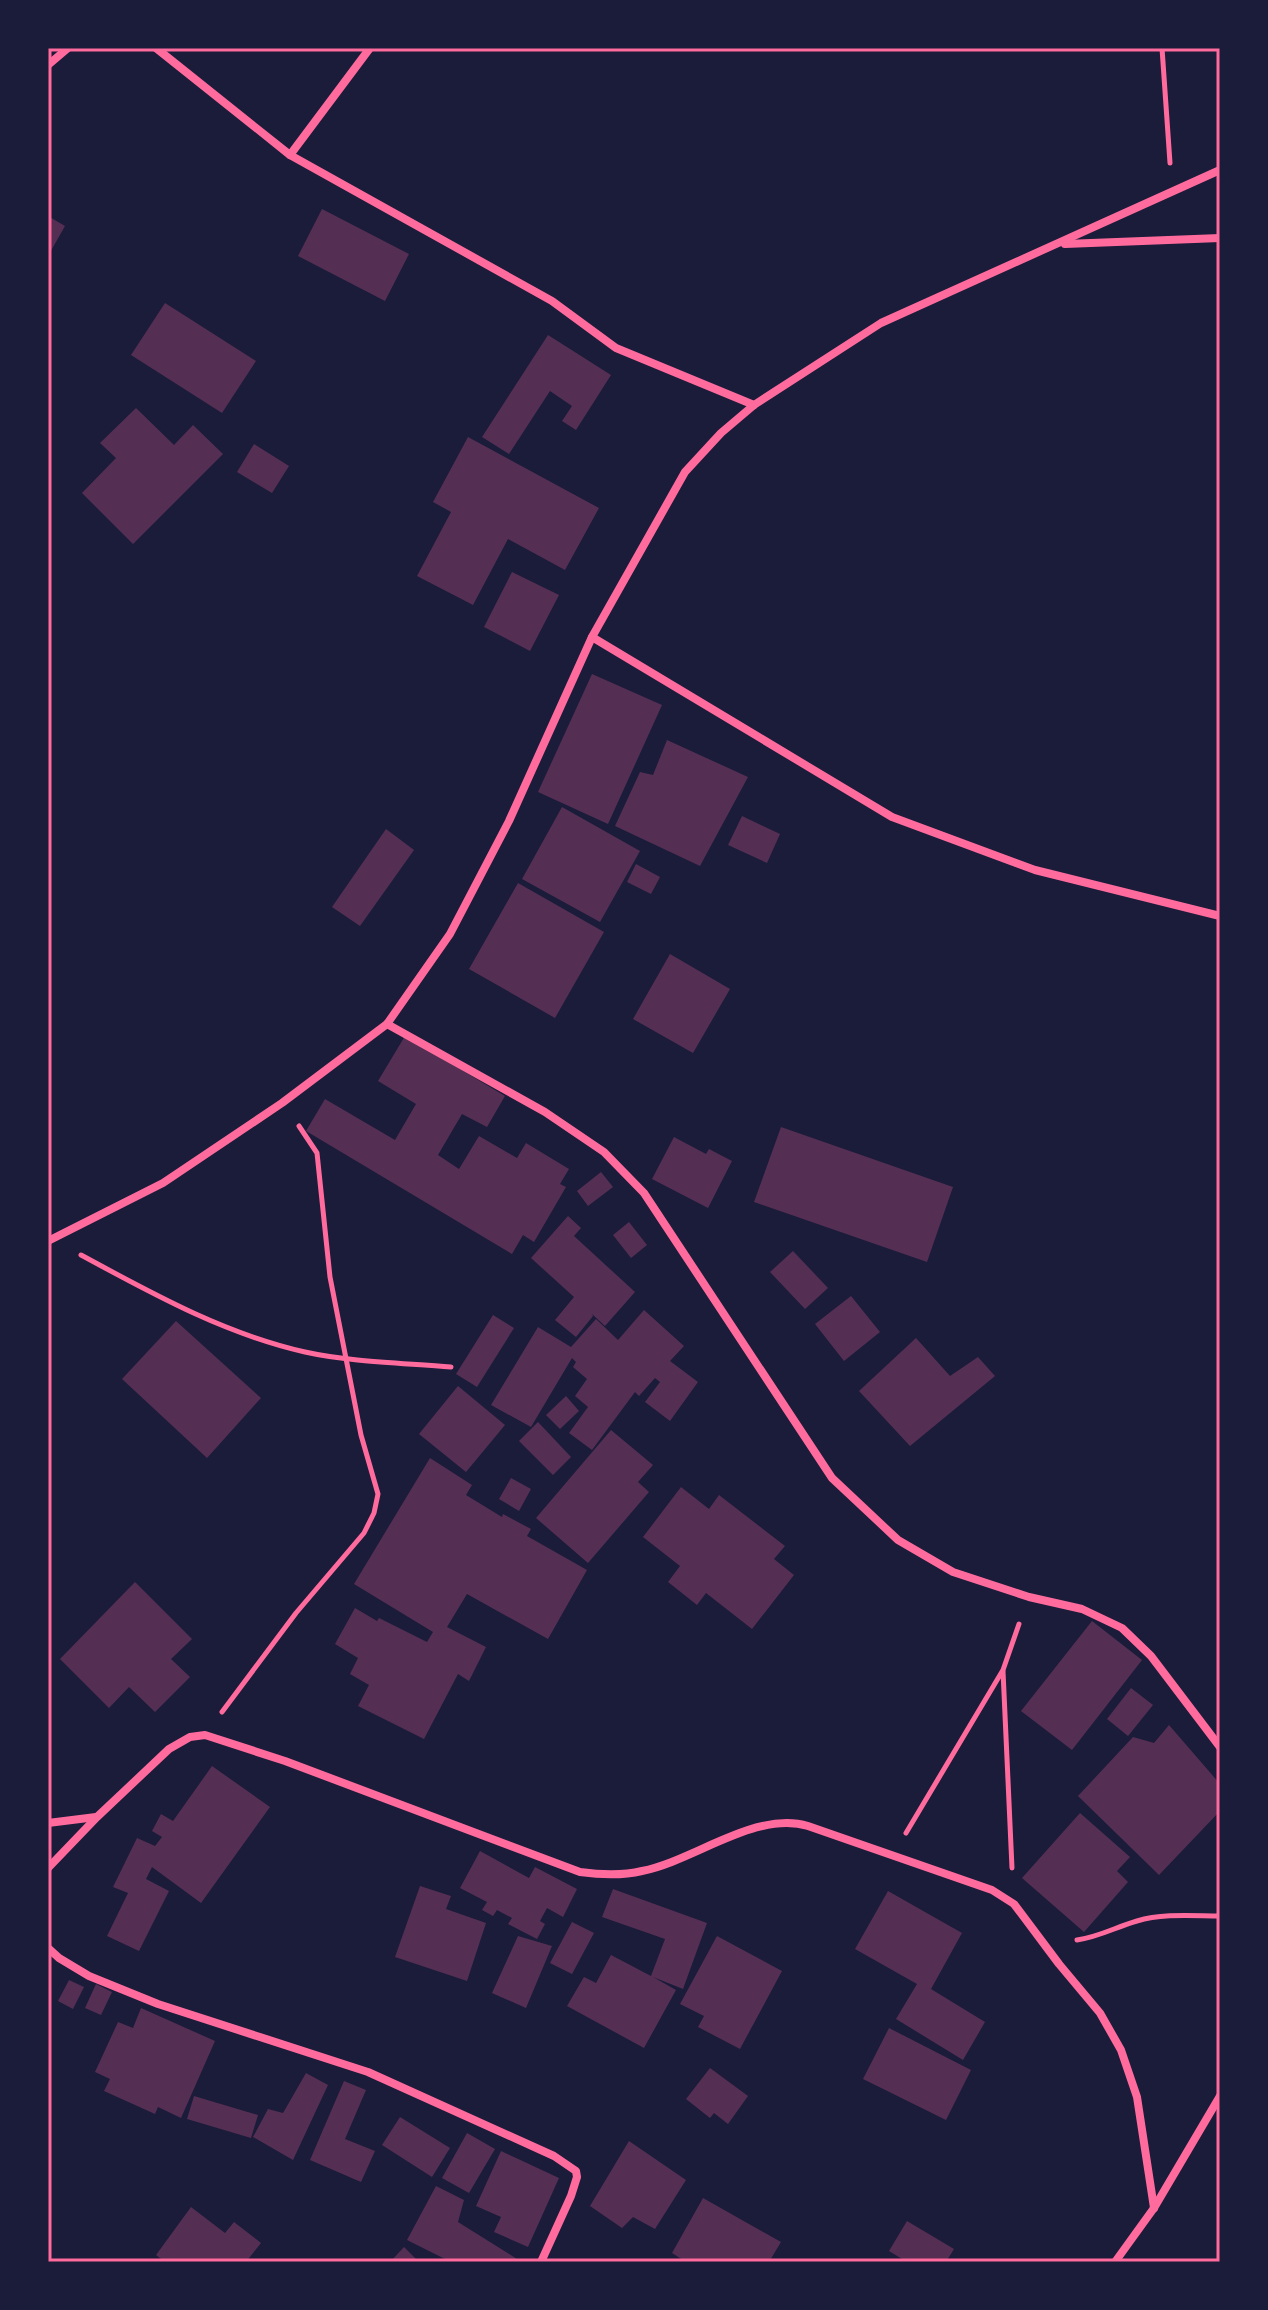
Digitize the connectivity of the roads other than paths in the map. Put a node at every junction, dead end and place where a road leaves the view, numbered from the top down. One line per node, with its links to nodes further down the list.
1 (68, 48): 4 (street)
2 (156, 48): 5 (street)
3 (370, 48): 5 (street)
4 (48, 65)
5 (290, 155): 9 (street)
6 (1220, 170): 8 (street)
7 (1220, 238): 8 (street)
8 (1058, 244): 9 (street)
9 (754, 405): 10 (street)
10 (592, 637): 11 (street); 12 (street)
11 (1220, 916)
12 (387, 1024): 13 (street); 14 (street)
13 (50, 1240)
14 (1220, 1747)
15 (97, 1817): 16 (street); 17 (street); 20 (street)
16 (48, 1823)
17 (48, 1868)
18 (48, 1948): 21 (street)
19 (1220, 2096): 20 (street)
20 (1154, 2208): 22 (street)
21 (541, 2262)
22 (1115, 2262)

